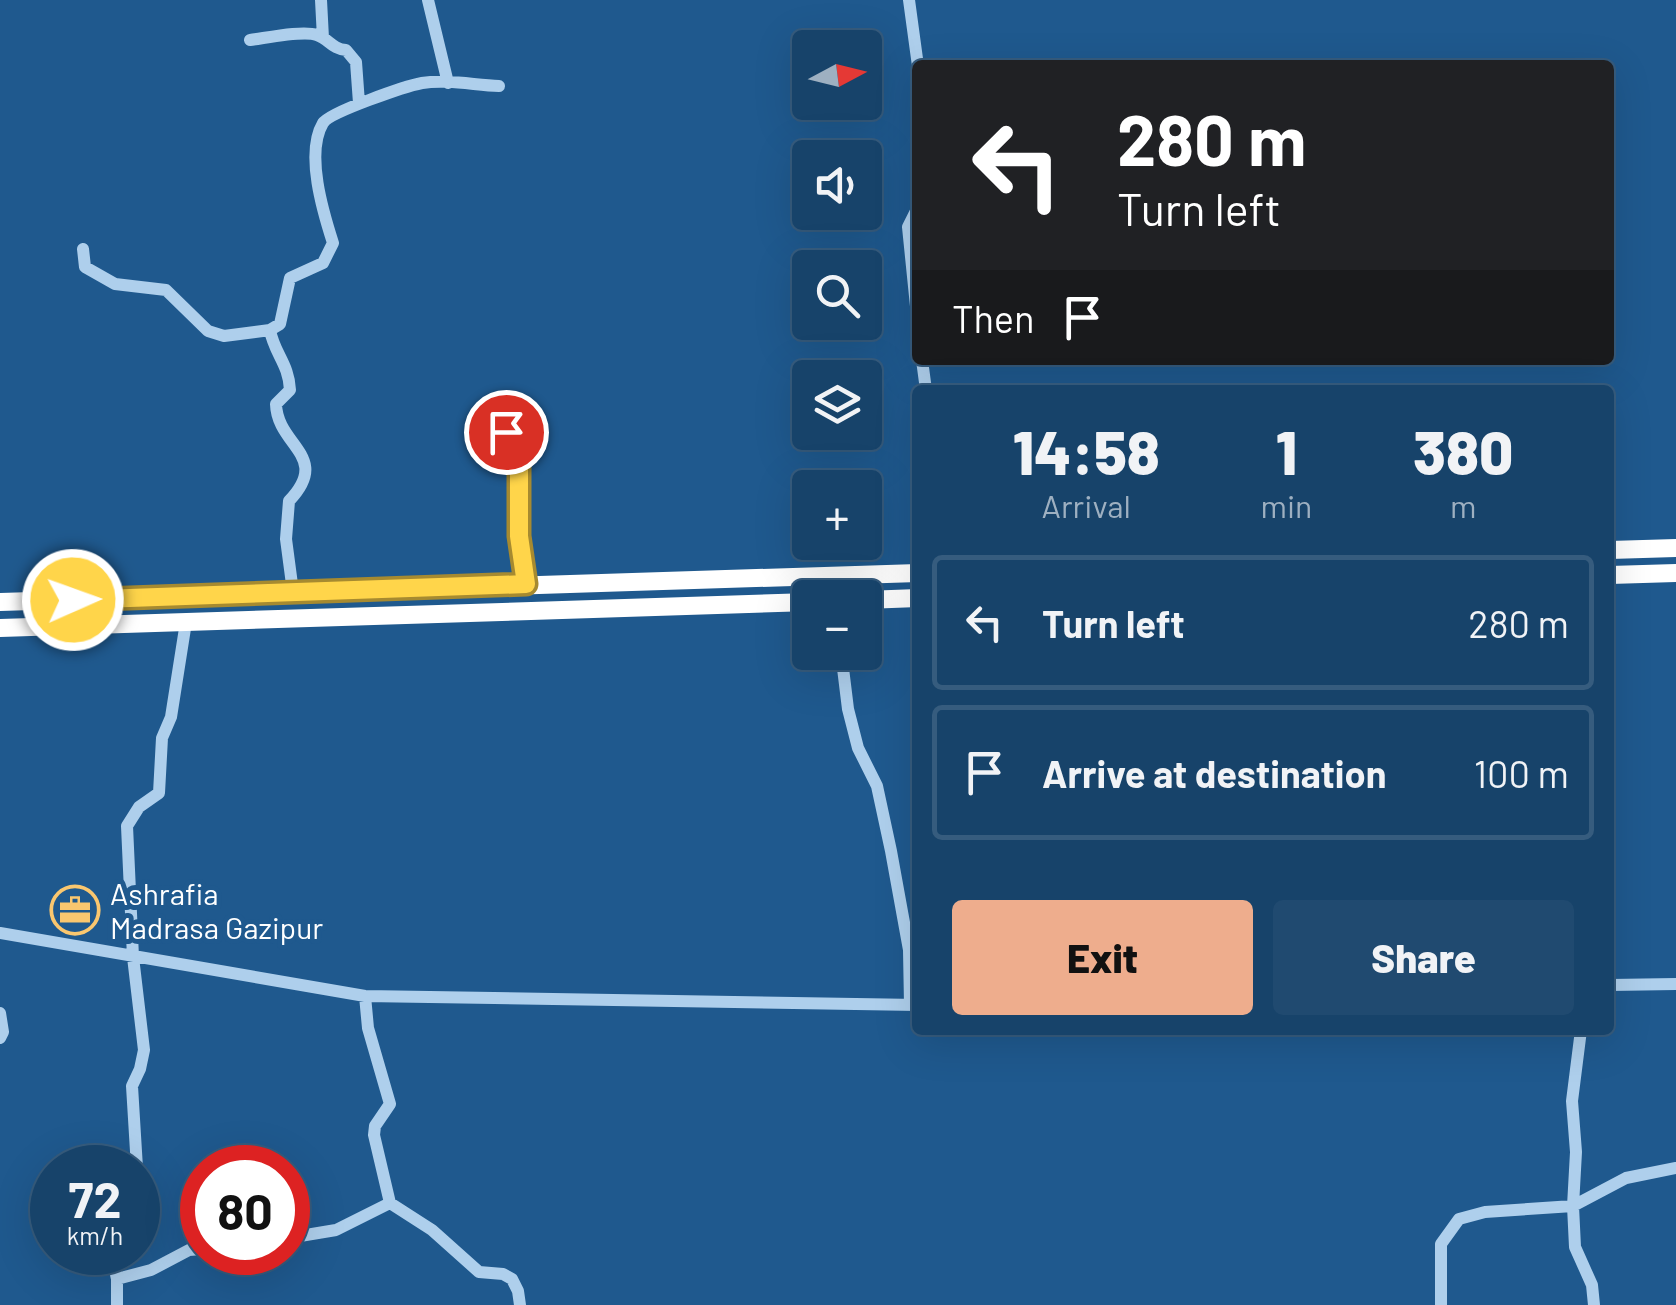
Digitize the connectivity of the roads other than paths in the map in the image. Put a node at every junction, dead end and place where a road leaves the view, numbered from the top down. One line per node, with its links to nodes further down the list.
1 (322, 0): 4 (street)
2 (428, 0): 7 (street)
3 (910, 0): 6 (street)
4 (323, 38): 5 (street); 9 (street)
5 (250, 40)
6 (917, 60)
7 (448, 84): 8 (street); 9 (street)
8 (499, 86)
9 (359, 103): 13 (street)
10 (912, 219): 12 (street)
11 (82, 249): 13 (street)
12 (912, 267)
13 (270, 330): 21 (street)
14 (506, 432): 20 (street)
15 (1676, 548): 16 (highway)
16 (1614, 550)
17 (912, 573): 20 (highway)
18 (1676, 573): 19 (highway)
19 (1614, 575)
20 (526, 584): 21 (highway)
21 (293, 592): 24 (highway)
22 (912, 598): 23 (highway)
23 (882, 599)
24 (0, 602)
25 (792, 603): 26 (highway)
26 (186, 622): 27 (highway); 30 (street)
27 (0, 628)
28 (843, 670): 31 (street)
29 (0, 933): 30 (street)
30 (132, 957): 34 (street); 39 (street)
31 (912, 983)
32 (1676, 984): 33 (street)
33 (1614, 985)
34 (365, 996): 35 (street); 41 (street)
35 (912, 1005)
36 (0, 1012): 38 (street)
37 (1580, 1035): 42 (street)
38 (0, 1038)
39 (136, 1145)
40 (1676, 1168): 42 (street)
41 (390, 1203): 43 (street); 48 (street)
42 (1573, 1206): 49 (street); 50 (street)
43 (310, 1234)
44 (180, 1255): 46 (street)
45 (116, 1275): 46 (street)
46 (117, 1280): 47 (street)
47 (117, 1305)
48 (520, 1305)
49 (1441, 1305)
50 (1594, 1305)

